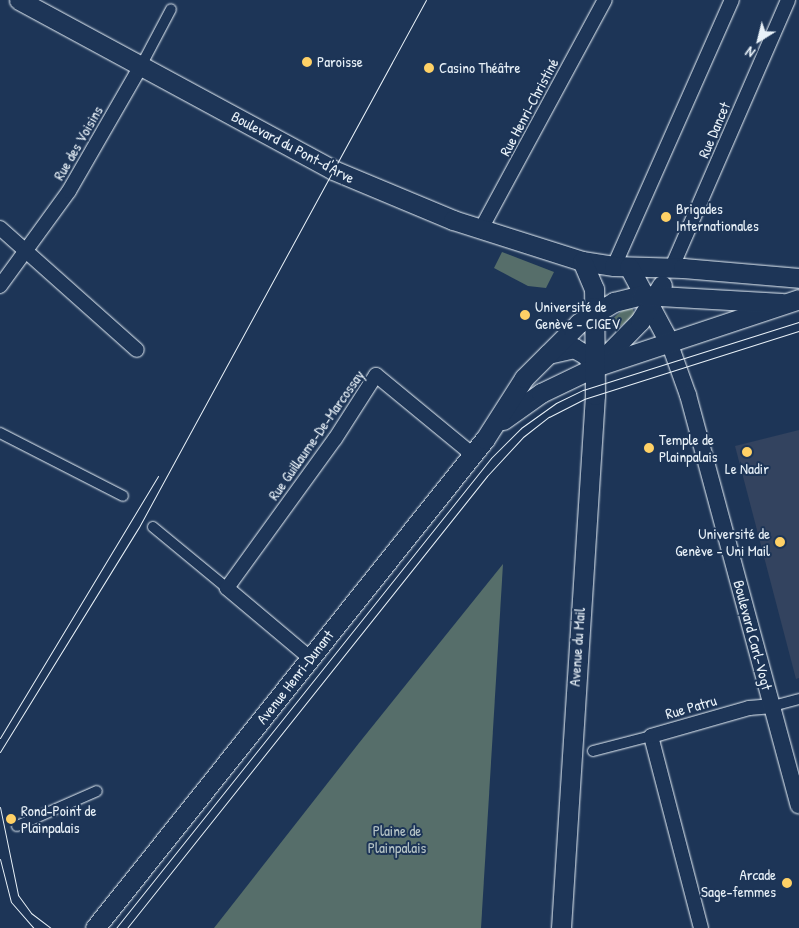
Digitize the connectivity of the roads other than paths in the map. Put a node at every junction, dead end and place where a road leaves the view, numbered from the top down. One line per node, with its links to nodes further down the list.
1 (19, 0): 6 (main road, Boulevard du Pont-d'Arve)
2 (605, 0): 8 (street, Rue Henri-Christiné)
3 (732, 0): 11 (street)
4 (783, 2): 12 (street, Rue Dancet)
5 (171, 10): 6 (street, Rue des Voisins)
6 (141, 66): 8 (main road, Boulevard du Pont-d'Arve); 9 (street, Rue des Voisins)
7 (0, 228): 9 (street)
8 (481, 229): 10 (main road, Boulevard du Pont-d'Arve)
9 (27, 252): 14 (street, Rue des Voisins); 20 (street)
10 (582, 261): 11 (main road, Boulevard du Pont-d'Arve); 18 (main road)
11 (621, 267): 12 (main road, Boulevard du Pont-d'Arve); 16 (main road); 18 (main road)
12 (672, 268): 13 (main road, Boulevard du Pont-d'Arve); 16 (main road)
13 (799, 278)
14 (0, 286)
15 (689, 296): 16 (main road); 17 (main road); 19 (main road)
16 (650, 299): 18 (main road); 19 (main road); 22 (main road)
17 (790, 301): 19 (main road)
18 (596, 311): 21 (main road, Avenue Henri-Dunant); 22 (main road, Avenue du Mail)
19 (669, 342): 22 (main road); 31 (street, Boulevard Carl-Vogt)
20 (137, 350)
21 (540, 360): 22 (main road); 23 (main road, Avenue Henri-Dunant)
22 (595, 367): 23 (main road, Avenue Henri-Dunant); 38 (main road, Avenue du Mail)
23 (496, 425): 25 (main road, Avenue Henri-Dunant)
24 (0, 433): 26 (street)
25 (472, 455): 28 (street, Rue Guillaume-De-Marcossay); 29 (main road, Avenue Henri-Dunant)
26 (123, 496)
27 (153, 527): 28 (street)
28 (227, 588): 29 (street)
29 (310, 658): 37 (main road, Avenue Henri-Dunant)
30 (799, 699): 31 (street, Rue Patru)
31 (773, 706): 32 (street, Rue Patru); 35 (street, Boulevard Carl-Vogt)
32 (651, 736): 33 (street, Rue Patru); 39 (street)
33 (593, 751)
34 (96, 791): 36 (street)
35 (799, 805)
36 (17, 826)
37 (95, 928)
38 (561, 928)
39 (700, 928)

